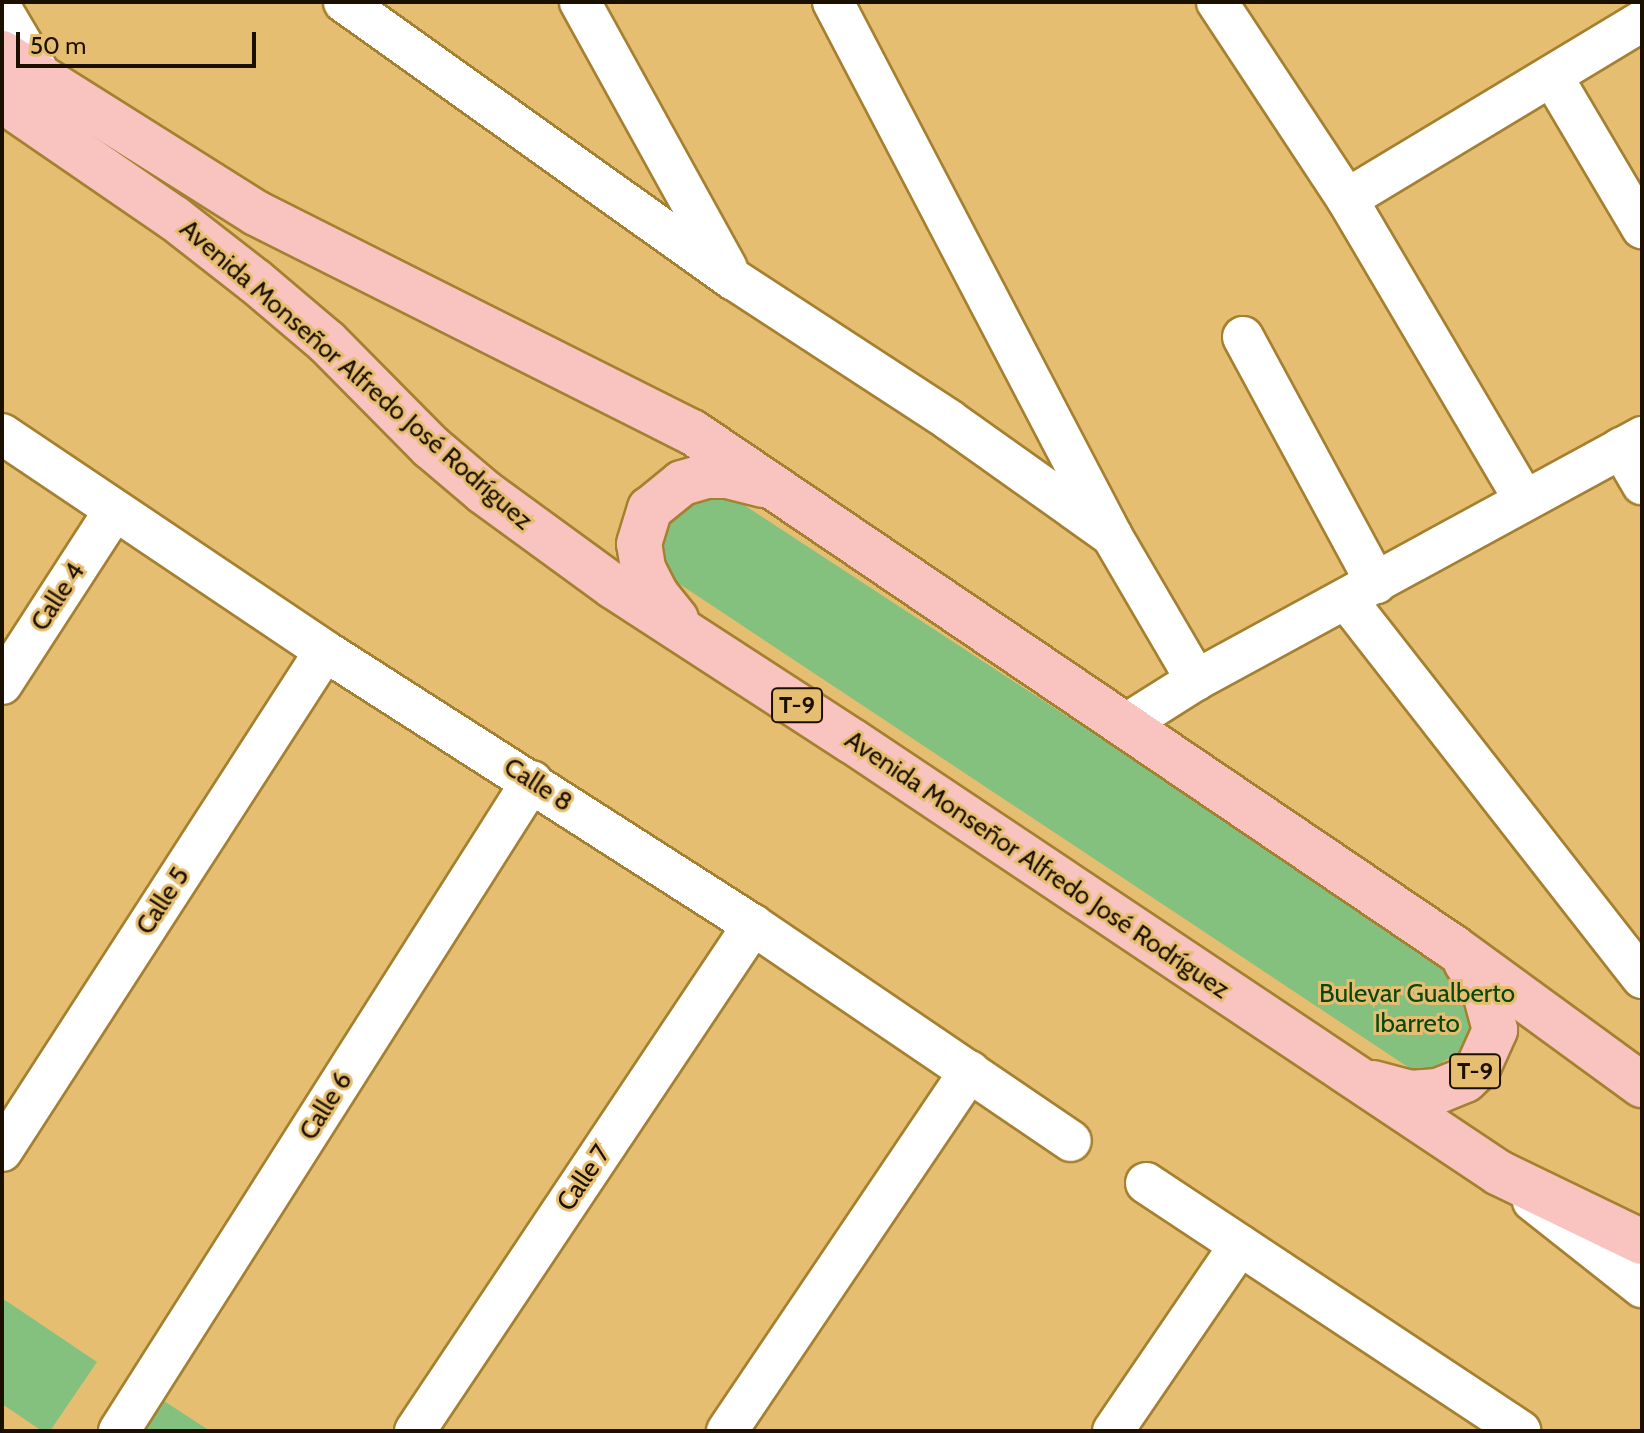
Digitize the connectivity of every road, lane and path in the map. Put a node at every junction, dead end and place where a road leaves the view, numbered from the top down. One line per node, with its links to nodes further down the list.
1 (344, 2): 13 (street)
2 (580, 2): 13 (street)
3 (833, 2): 21 (street)
4 (1217, 2): 11 (street)
5 (2, 10): 9 (street)
6 (1642, 21): 8 (street)
7 (2, 53): 9 (highway, Avenida Monseñor Alfredo José Rodríguez / T-9)
8 (1552, 76): 11 (street); 12 (street)
9 (44, 81): 18 (highway, Avenida Monseñor Alfredo José Rodríguez / T-9)
10 (2, 100): 23 (highway, Avenida Monseñor Alfredo José Rodríguez / T-9)
11 (1347, 199): 19 (street)
12 (1642, 228)
13 (733, 279): 21 (street)
14 (1243, 337): 22 (street)
15 (2, 434): 20 (street, Calle 8)
16 (1631, 443): 17 (street); 19 (street)
17 (1642, 484)
18 (773, 488): 23 (highway, T-9); 27 (highway, Avenida Monseñor Alfredo José Rodríguez / T-9)
19 (1524, 499): 22 (street)
20 (114, 511): 24 (street, Calle 8); 26 (street, Calle 4)
21 (1112, 536): 25 (street)
22 (1361, 591): 25 (street); 31 (street)
23 (690, 636): 33 (highway, Avenida Monseñor Alfredo José Rodríguez / T-9)
24 (325, 651): 28 (street, Calle 8); 36 (street, Calle 5)
25 (1196, 680): 27 (street)
26 (2, 684)
27 (1123, 726): 30 (highway, Avenida Monseñor Alfredo José Rodríguez / T-9)
28 (532, 781): 29 (street, Calle 8); 42 (street, Calle 6)
29 (753, 925): 32 (street, Calle 8); 43 (street, Calle 7)
30 (1454, 948): 33 (highway, T-9); 34 (highway, Avenida Monseñor Alfredo José Rodríguez / T-9)
31 (1642, 978)
32 (970, 1071): 35 (street, Calle 8); 44 (street)
33 (1345, 1071): 37 (highway, Avenida Monseñor Alfredo José Rodríguez / T-9)
34 (1642, 1085)
35 (1071, 1141)
36 (2, 1151)
37 (1499, 1173): 39 (highway, Avenida Monseñor Alfredo José Rodríguez / T-9); 41 (street)
38 (1146, 1183): 40 (street)
39 (1642, 1242)
40 (1240, 1245): 45 (street); 46 (street)
41 (1642, 1287)
42 (119, 1431)
43 (415, 1431)
44 (727, 1431)
45 (1113, 1431)
46 (1520, 1431)

